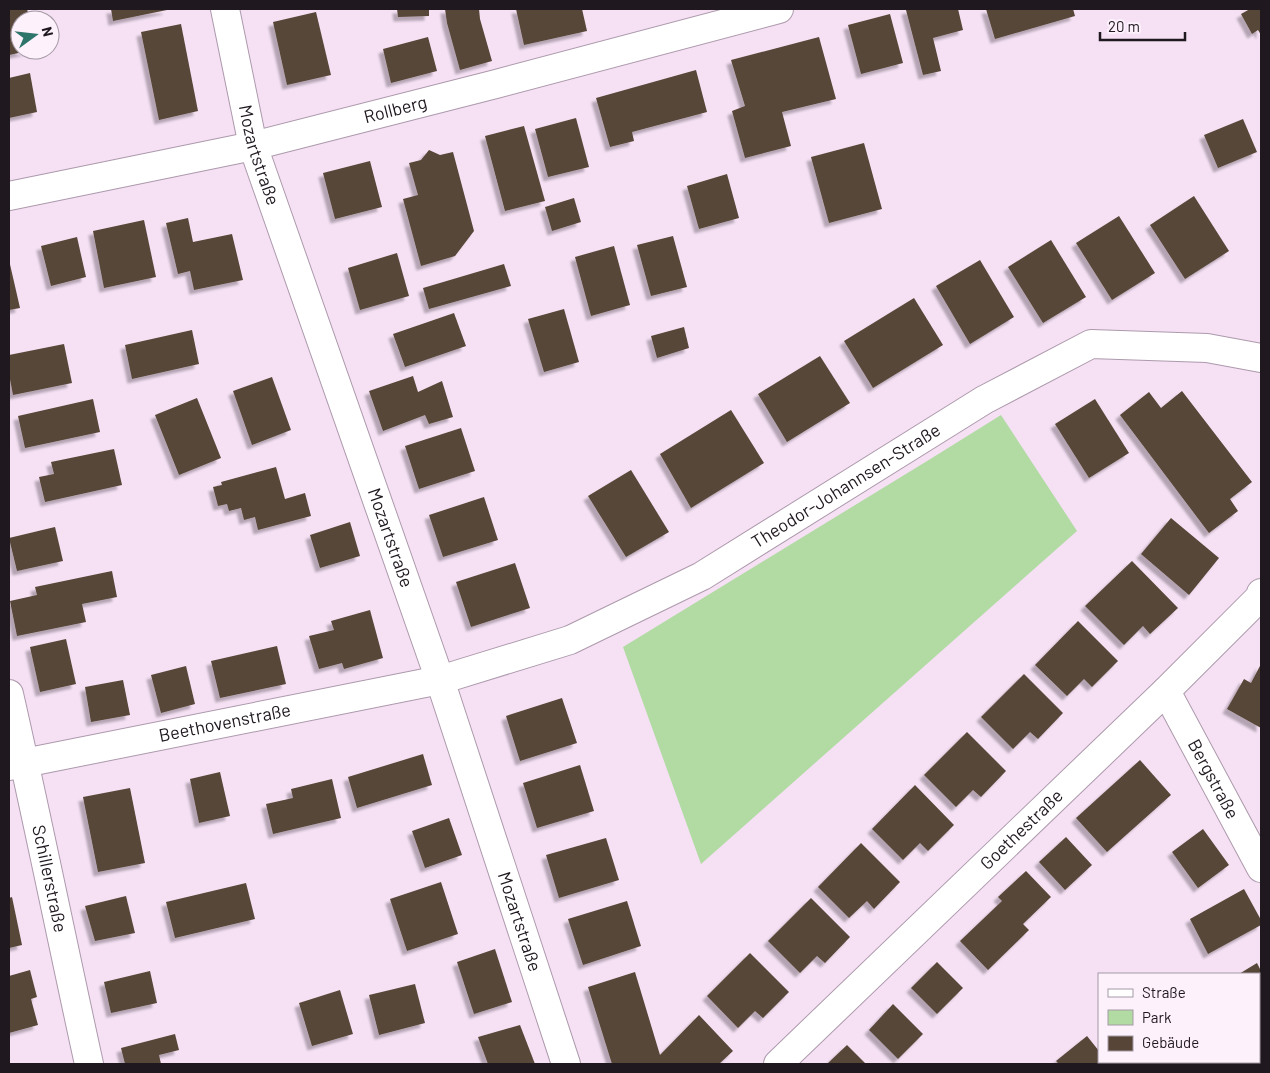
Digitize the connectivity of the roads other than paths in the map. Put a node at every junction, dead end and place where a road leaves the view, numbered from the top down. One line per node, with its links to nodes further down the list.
1 (224, 9): 3 (street, Mozartstraße)
2 (780, 9): 3 (street, Rollberg)
3 (253, 146): 4 (street, Rollberg); 7 (street, Mozartstraße)
4 (9, 196)
5 (1261, 358): 7 (street, Theodor-Johannsen-Straße)
6 (1261, 594): 8 (street, Goethestraße)
7 (440, 680): 10 (street, Beethovenstraße); 13 (street, Mozartstraße)
8 (1166, 691): 11 (street, Bergstraße); 14 (street, Goethestraße)
9 (9, 694): 10 (street, Schillerstraße)
10 (17, 765): 12 (street, Schillerstraße)
11 (1261, 868)
12 (90, 1064)
13 (566, 1064)
14 (778, 1064)

